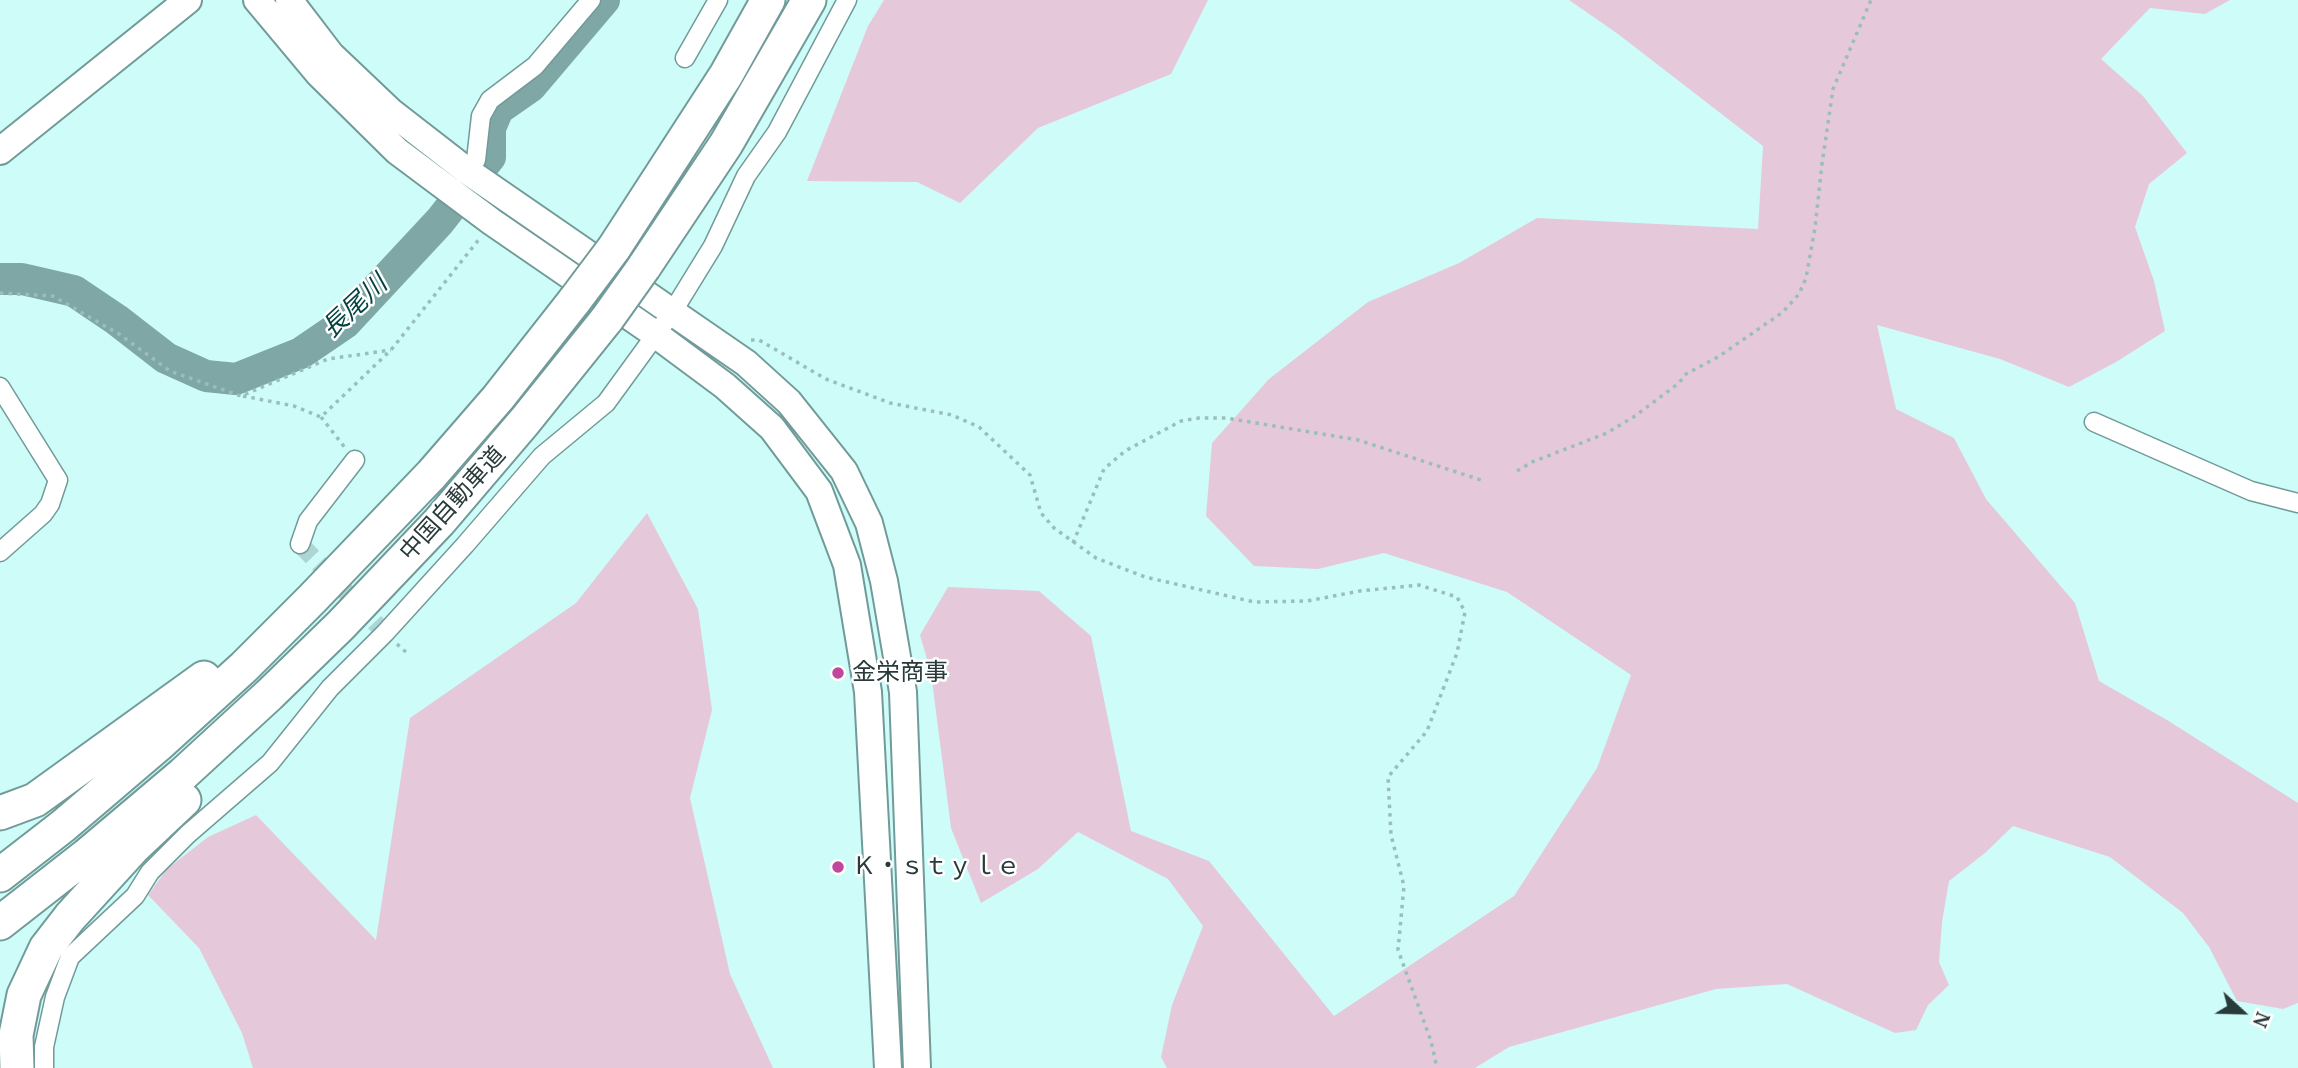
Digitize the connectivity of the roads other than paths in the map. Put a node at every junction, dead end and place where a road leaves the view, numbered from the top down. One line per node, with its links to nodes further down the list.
1 (188, 0): 10 (street)
2 (257, 0): 13 (street)
3 (289, 0): 11 (street)
4 (591, 0): 11 (street)
5 (718, 0): 9 (street)
6 (768, 0): 21 (highway, 中国自動車道, bridge)
7 (808, 0): 18 (highway, 中国自動車道, bridge)
8 (847, 0): 12 (street)
9 (685, 58)
10 (0, 151)
11 (466, 170): 12 (street)
12 (673, 311): 13 (street); 28 (street)
13 (655, 334): 26 (street); 27 (street)
14 (0, 387): 20 (street)
15 (2094, 422): 17 (street)
16 (355, 460): 19 (street)
17 (2298, 503)
18 (439, 522): 24 (highway, 中国自動車道); 25 (highway)
19 (300, 544)
20 (0, 552)
21 (312, 599): 22 (highway); 23 (highway, 中国自動車道)
22 (0, 813)
23 (0, 875)
24 (0, 923)
25 (17, 1068)
26 (44, 1068)
27 (888, 1068)
28 (917, 1068)

